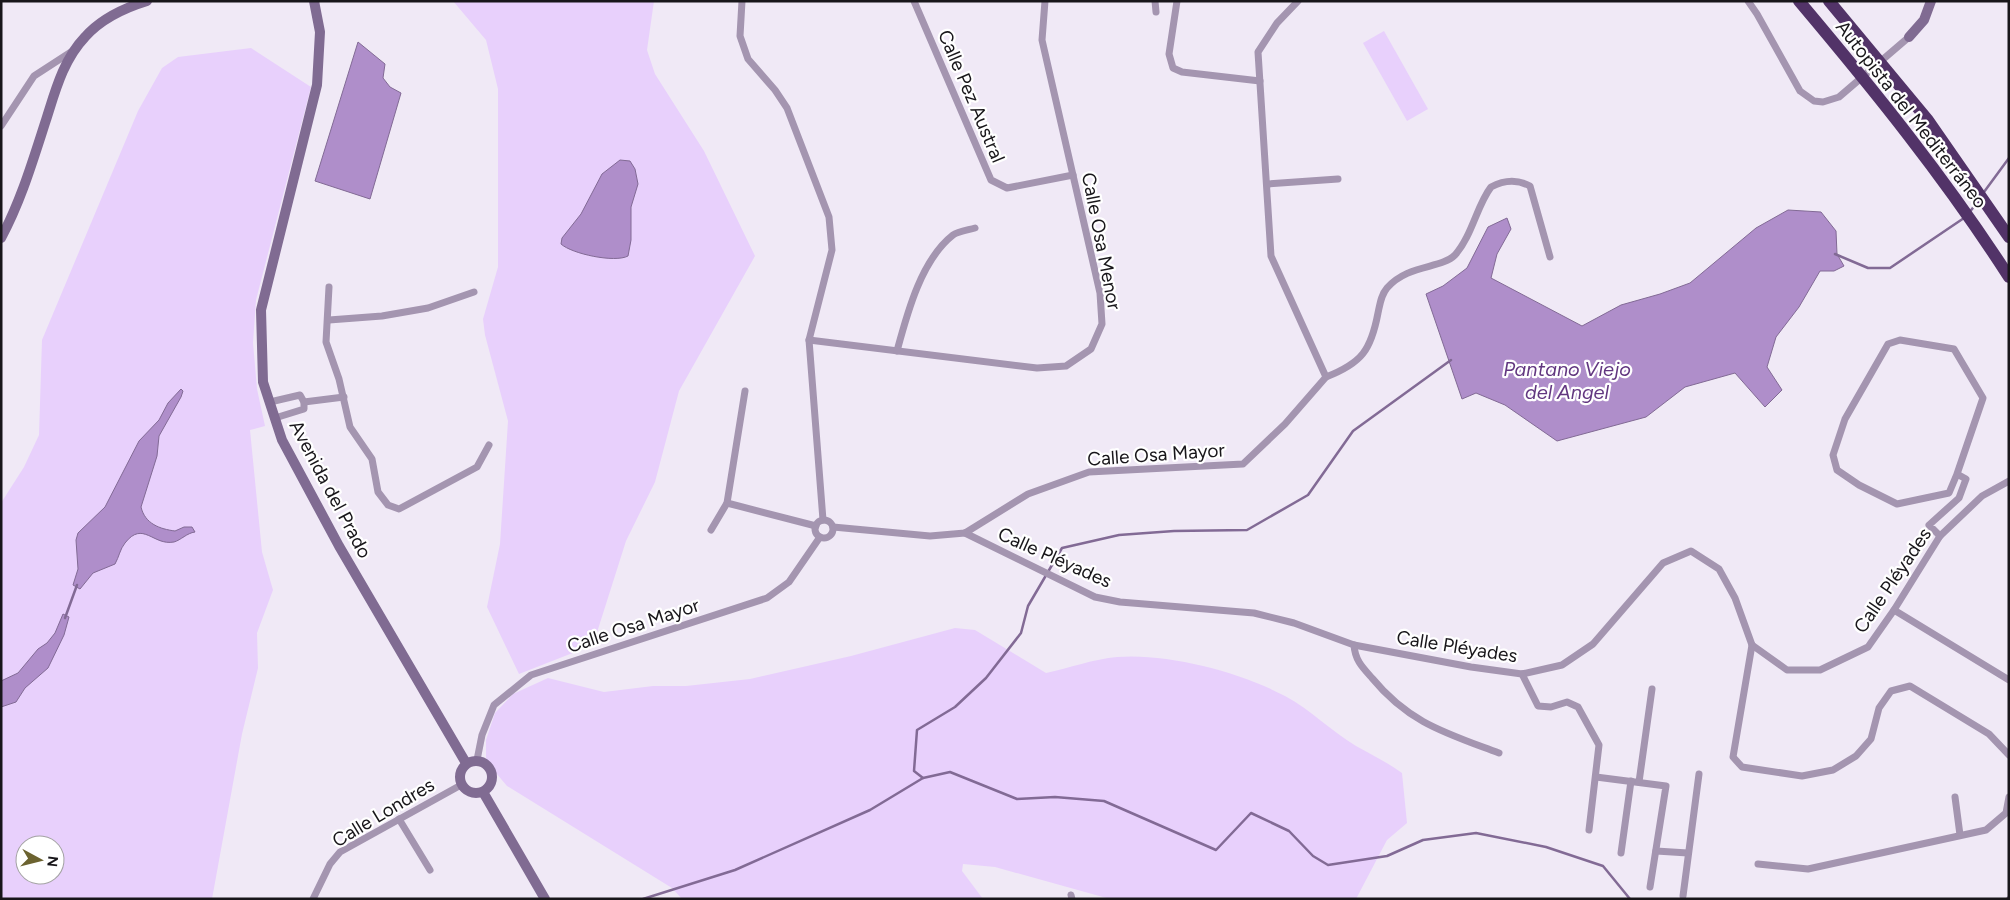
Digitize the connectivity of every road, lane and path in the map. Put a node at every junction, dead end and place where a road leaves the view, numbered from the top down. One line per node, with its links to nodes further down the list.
1 (147, 1): 15 (street)
2 (314, 1): 34 (street, Avenida del Prado)
3 (742, 1): 29 (street)
4 (914, 1): 18 (street, Calle Pez Austral)
5 (1045, 1): 18 (street, Calle Osa Menor)
6 (1155, 1): 13 (street)
7 (1177, 1): 16 (street)
8 (1298, 1): 16 (street)
9 (1748, 1): 14 (street)
10 (1799, 1): 25 (highway, Autopista del Mediterráneo)
11 (1829, 1): 22 (highway, Autopista del Mediterráneo)
12 (1931, 1): 14 (street)
13 (1156, 12)
14 (1909, 37)
15 (75, 50): 17 (street); 23 (street)
16 (1260, 81): 20 (street)
17 (1, 126)
18 (1073, 176): 30 (street, Calle Osa Menor)
19 (1338, 179): 20 (street)
20 (1268, 184): 31 (street)
21 (975, 228): 30 (street)
22 (2009, 237)
23 (1, 238)
24 (1550, 257): 31 (street)
25 (2009, 277)
26 (329, 287): 28 (street)
27 (474, 292): 28 (street)
28 (329, 320): 33 (street)
29 (809, 340): 30 (street, Calle Osa Menor); 41 (street)
30 (897, 351)
31 (1326, 377): 45 (street, Calle Osa Mayor)
32 (745, 391): 40 (street)
33 (344, 397): 35 (street); 37 (street)
34 (270, 402): 35 (street); 36 (street, Avenida del Prado)
35 (304, 402): 36 (street)
36 (275, 418): 57 (street, Avenida del Prado)
37 (489, 445)
38 (1957, 474): 38 (street); 47 (street)
39 (2009, 481): 47 (street, Calle Pléyades)
40 (727, 503): 42 (street); 44 (street)
41 (823, 520): 42 (street); 43 (street)
42 (816, 526): 46 (street)
43 (833, 527): 45 (street, Calle Osa Mayor); 46 (street)
44 (711, 530)
45 (965, 533): 49 (street, Calle Pléyades)
46 (820, 536): 56 (street, Calle Osa Mayor)
47 (1940, 536): 48 (street, Calle Pléyades)
48 (1894, 610): 50 (street, Calle Pléyades); 52 (street)
49 (1354, 645): 51 (street, Calle Pléyades); 54 (street)
50 (1752, 645): 51 (street, Calle Pléyades); 55 (street)
51 (1522, 674): 59 (street)
52 (2009, 680)
53 (1652, 689): 60 (street)
54 (1499, 753)
55 (2009, 755)
56 (477, 760): 57 (street); 62 (street)
57 (466, 763): 61 (street)
58 (1699, 774): 70 (street)
59 (1596, 777): 60 (street); 66 (street)
60 (1635, 782): 68 (street); 69 (street)
61 (461, 784): 62 (street); 65 (street, Calle Londres)
62 (483, 792): 76 (street)
63 (1955, 797): 67 (street)
64 (2009, 797): 67 (street)
65 (399, 819): 72 (street); 75 (street, Calle Londres)
66 (1589, 830)
67 (1960, 835): 71 (street)
68 (1656, 851): 70 (street); 73 (street)
69 (1621, 853)
70 (1688, 853): 74 (street)
71 (1758, 864)
72 (430, 870)
73 (1650, 887)
74 (1682, 896)
75 (313, 899)
76 (545, 899)

